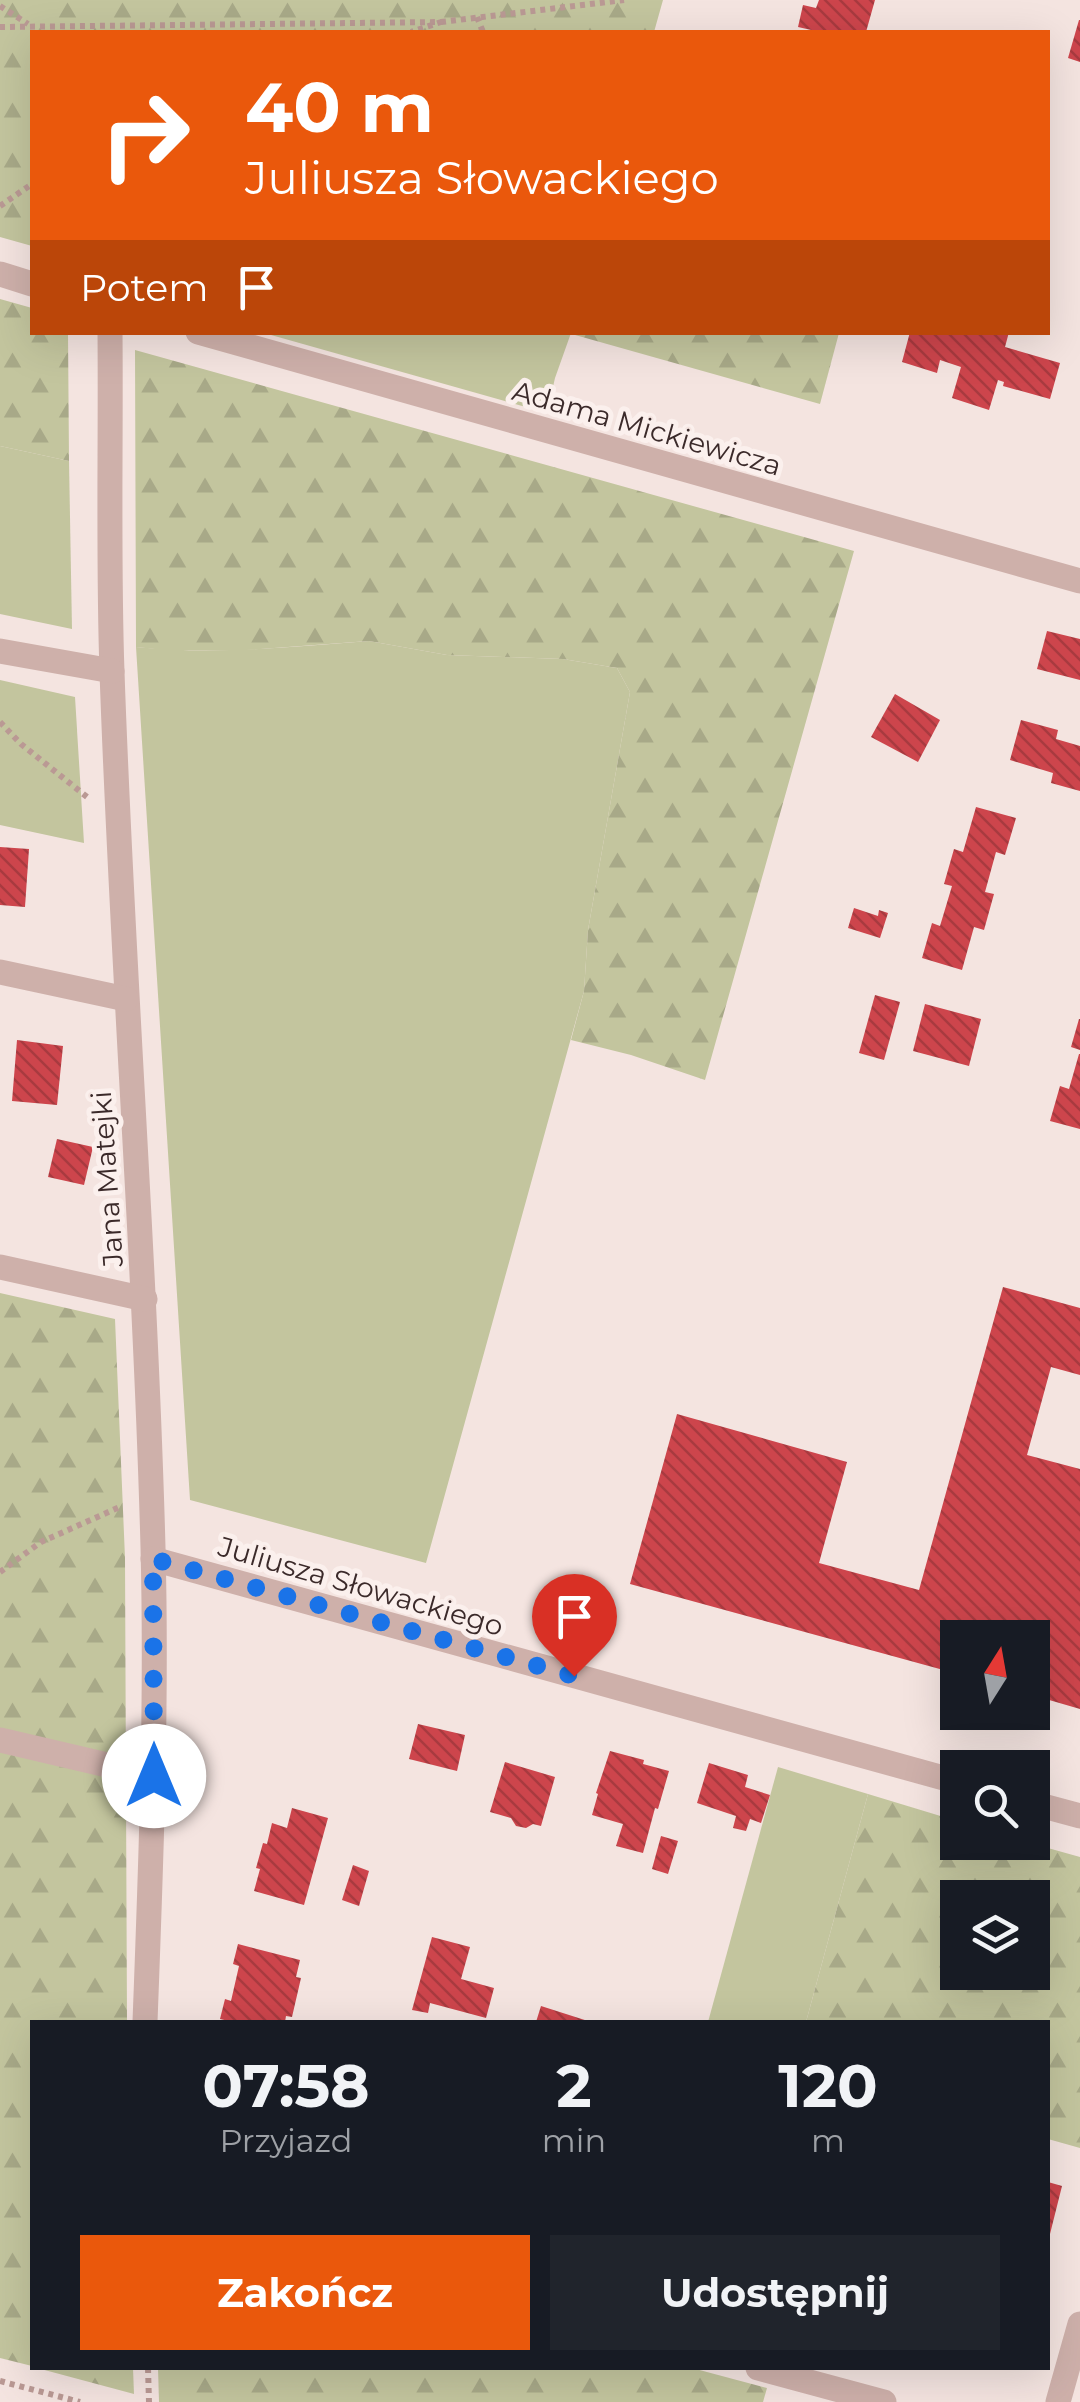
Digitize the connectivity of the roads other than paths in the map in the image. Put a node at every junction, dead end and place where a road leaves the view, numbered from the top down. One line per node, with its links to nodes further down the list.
1 (0, 274): 2 (street)
2 (30, 283)
3 (110, 335): 7 (street, Jana Matejki)
4 (209, 335): 5 (street, Adama Mickiewicza)
5 (1080, 581)
6 (0, 651): 7 (street)
7 (112, 671): 9 (street, Jana Matejki)
8 (0, 972): 9 (street)
9 (126, 999): 11 (street, Jana Matejki)
10 (0, 1266): 11 (street)
11 (145, 1299): 12 (street, Jana Matejki)
12 (153, 1559): 14 (street, Jana Matejki); 15 (street, Juliusza Słowackiego)
13 (0, 1740): 14 (street)
14 (154, 1776): 18 (street, Jana Matejki)
15 (940, 1777)
16 (1050, 1808): 17 (street)
17 (1080, 1816)
18 (145, 2020)
19 (1080, 2324): 22 (street)
20 (765, 2370): 21 (street)
21 (884, 2402)
22 (1058, 2402)

